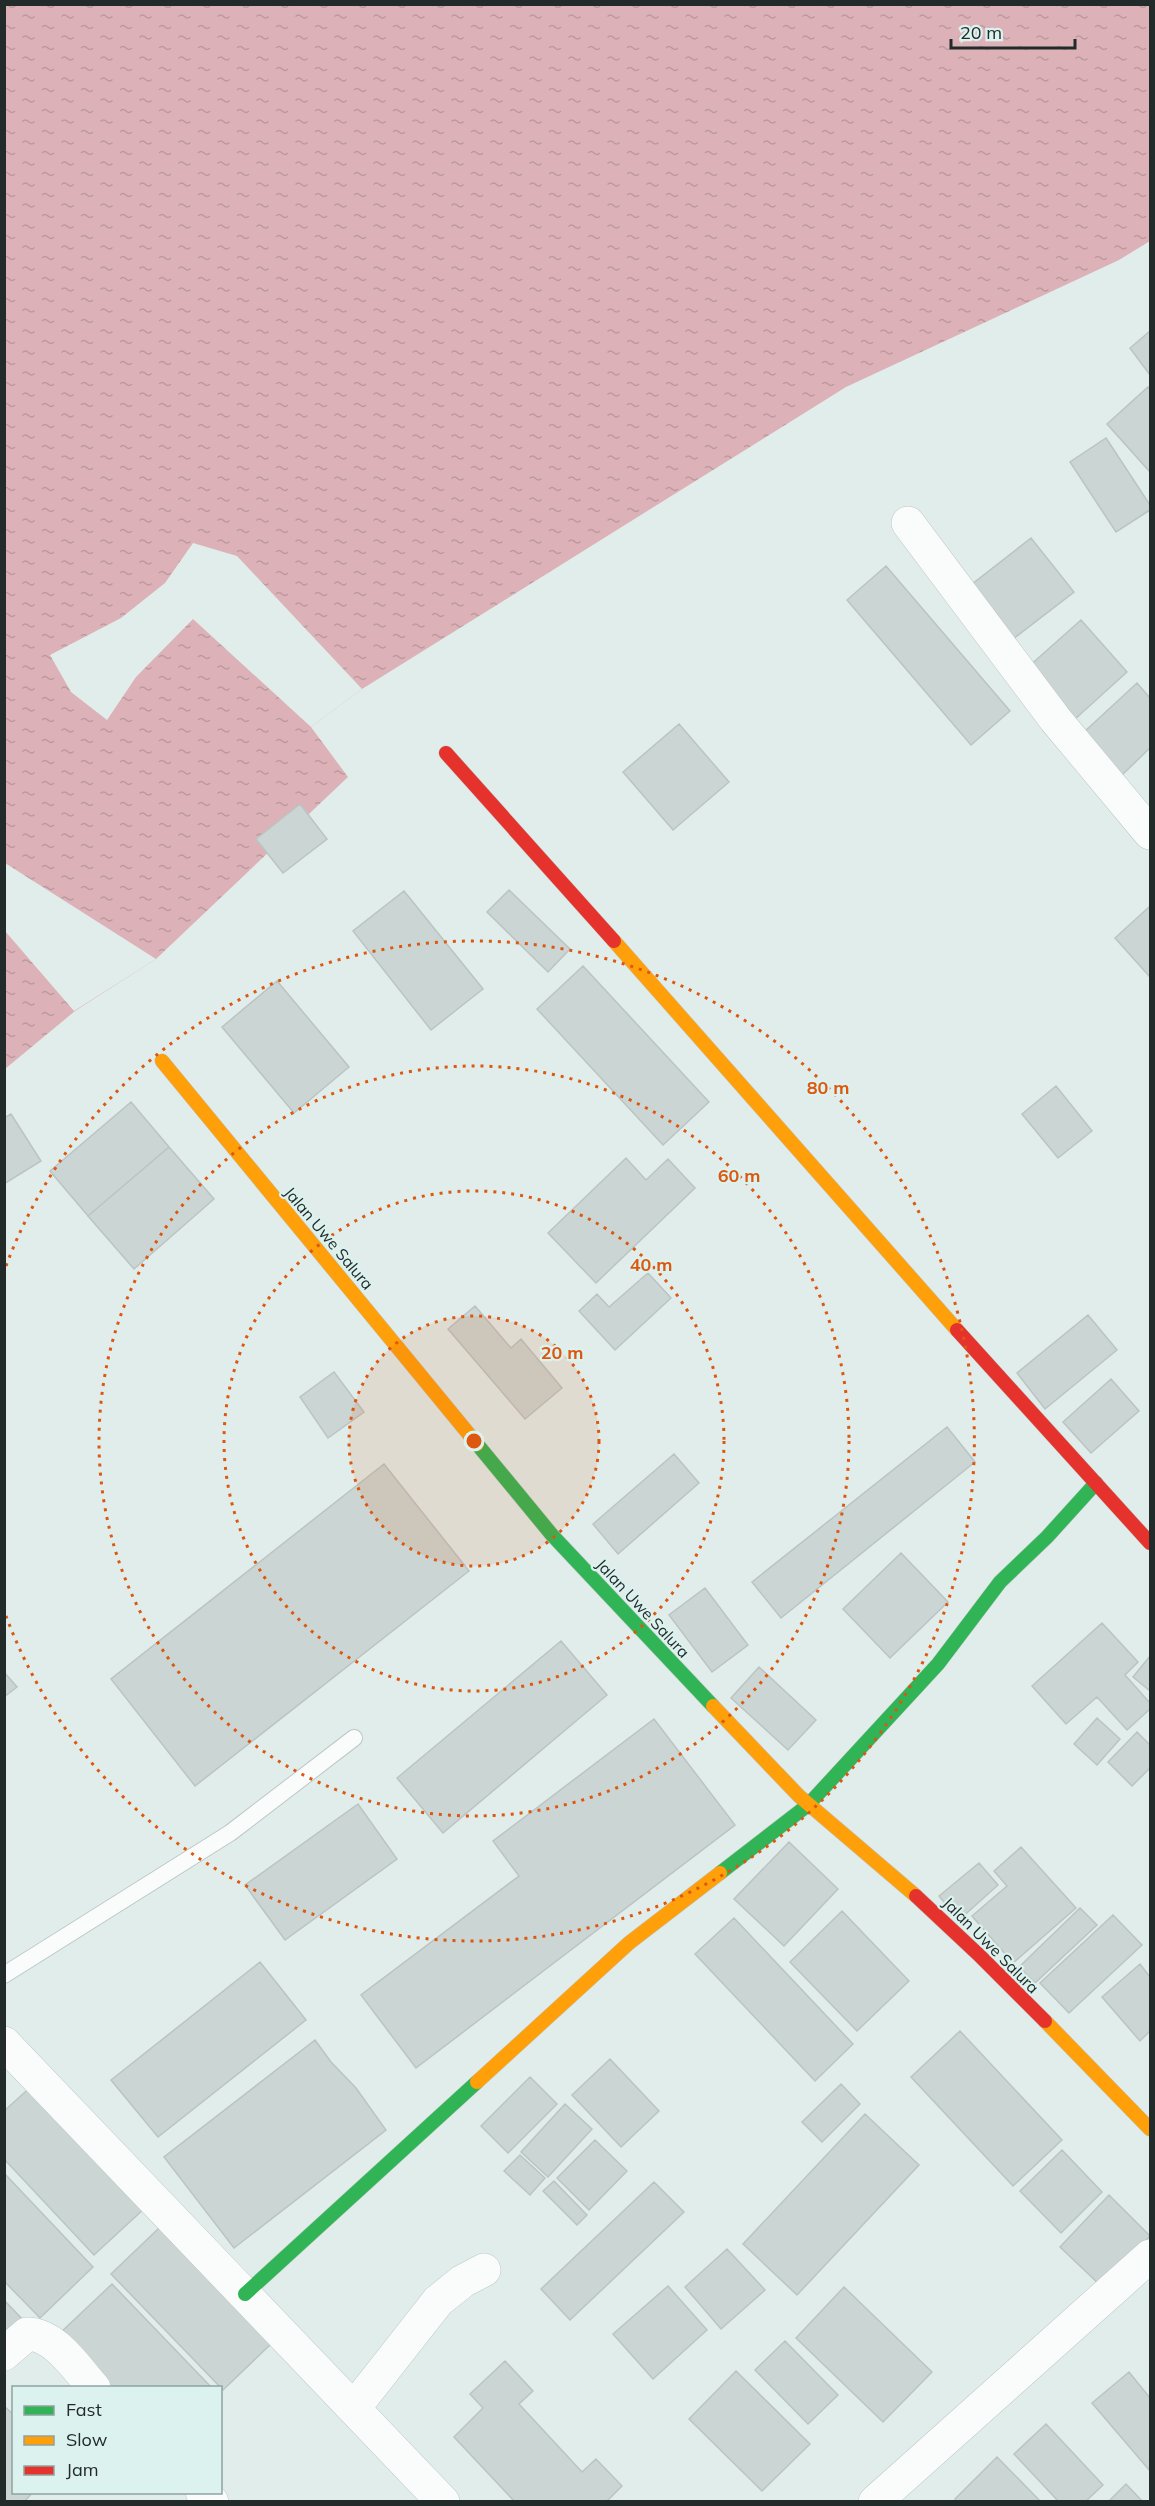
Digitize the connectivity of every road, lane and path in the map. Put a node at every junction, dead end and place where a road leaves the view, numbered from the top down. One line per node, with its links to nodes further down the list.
1 (908, 523): 3 (street)
2 (446, 753): 5 (street)
3 (1150, 833)
4 (162, 1061): 8 (street, Jalan Uwe Salura)
5 (1096, 1483): 6 (street); 8 (street)
6 (1150, 1543)
7 (354, 1738): 9 (lane)
8 (808, 1805): 11 (street, Jalan Uwe Salura); 14 (street)
9 (4, 1975)
10 (4, 2043): 14 (street)
11 (1150, 2129)
12 (1150, 2256): 19 (street)
13 (484, 2270): 17 (street)
14 (245, 2294): 17 (street)
15 (4, 2354): 16 (street)
16 (92, 2386)
17 (354, 2408): 18 (street)
18 (443, 2502)
19 (875, 2502)

